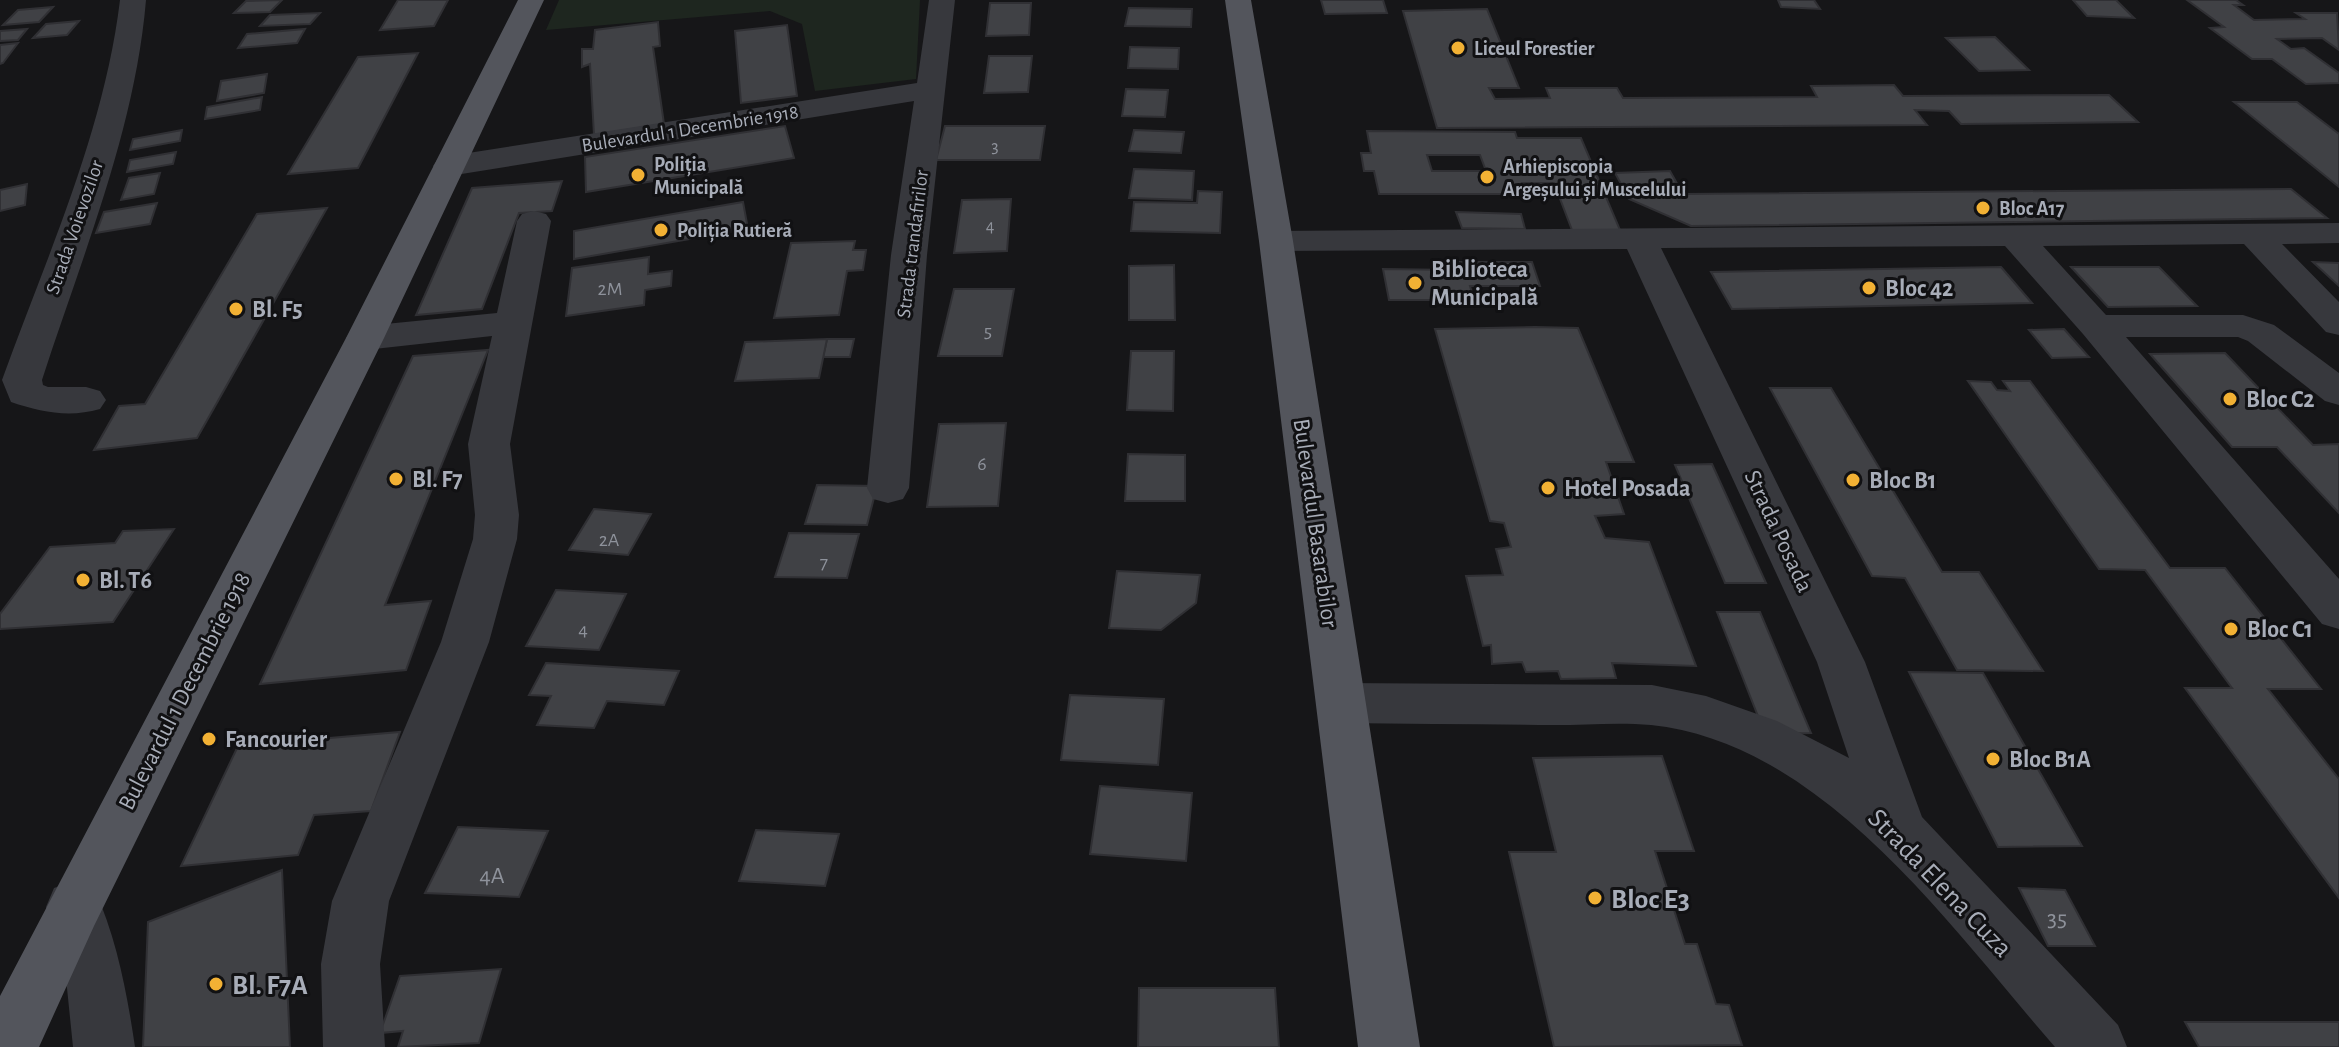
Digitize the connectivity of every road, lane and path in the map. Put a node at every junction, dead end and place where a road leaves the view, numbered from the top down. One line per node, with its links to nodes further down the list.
1 (133, 0): 18 (street, Strada Voievozilor)
2 (531, 0): 6 (main road, Bulevardul 1 Decembrie 1918)
3 (942, 0): 5 (street, Strada trandafirilor)
4 (1238, 0): 12 (main road, Bulevardul Basarabilor)
5 (932, 89): 6 (street, Bulevardul 1 Decembrie 1918); 19 (street, Strada trandafirilor)
6 (449, 166): 16 (main road, Bulevardul 1 Decembrie 1918)
7 (534, 221): 13 (street)
8 (2253, 233): 9 (street); 10 (street); 14 (street)
9 (2339, 233)
10 (2014, 235): 11 (street); 15 (street)
11 (1639, 238): 12 (street); 22 (street, Strada Posada)
12 (1276, 241): 21 (main road, Bulevardul Basarabilor)
13 (512, 323): 16 (street); 26 (street)
14 (2339, 324)
15 (2096, 326): 17 (street); 20 (street)
16 (365, 338): 23 (main road, Bulevardul 1 Decembrie 1918)
17 (2339, 392)
18 (86, 400)
19 (888, 488)
20 (2339, 611)
21 (1341, 703): 22 (street, Strada Elena Cuza); 27 (main road, Bulevardul Basarabilor)
22 (1900, 831): 28 (street, Strada Elena Cuza)
23 (74, 907): 24 (main road, Bulevardul 1 Decembrie 1918); 25 (street)
24 (7, 1047)
25 (104, 1047)
26 (354, 1047)
27 (1389, 1047)
28 (2096, 1047)

